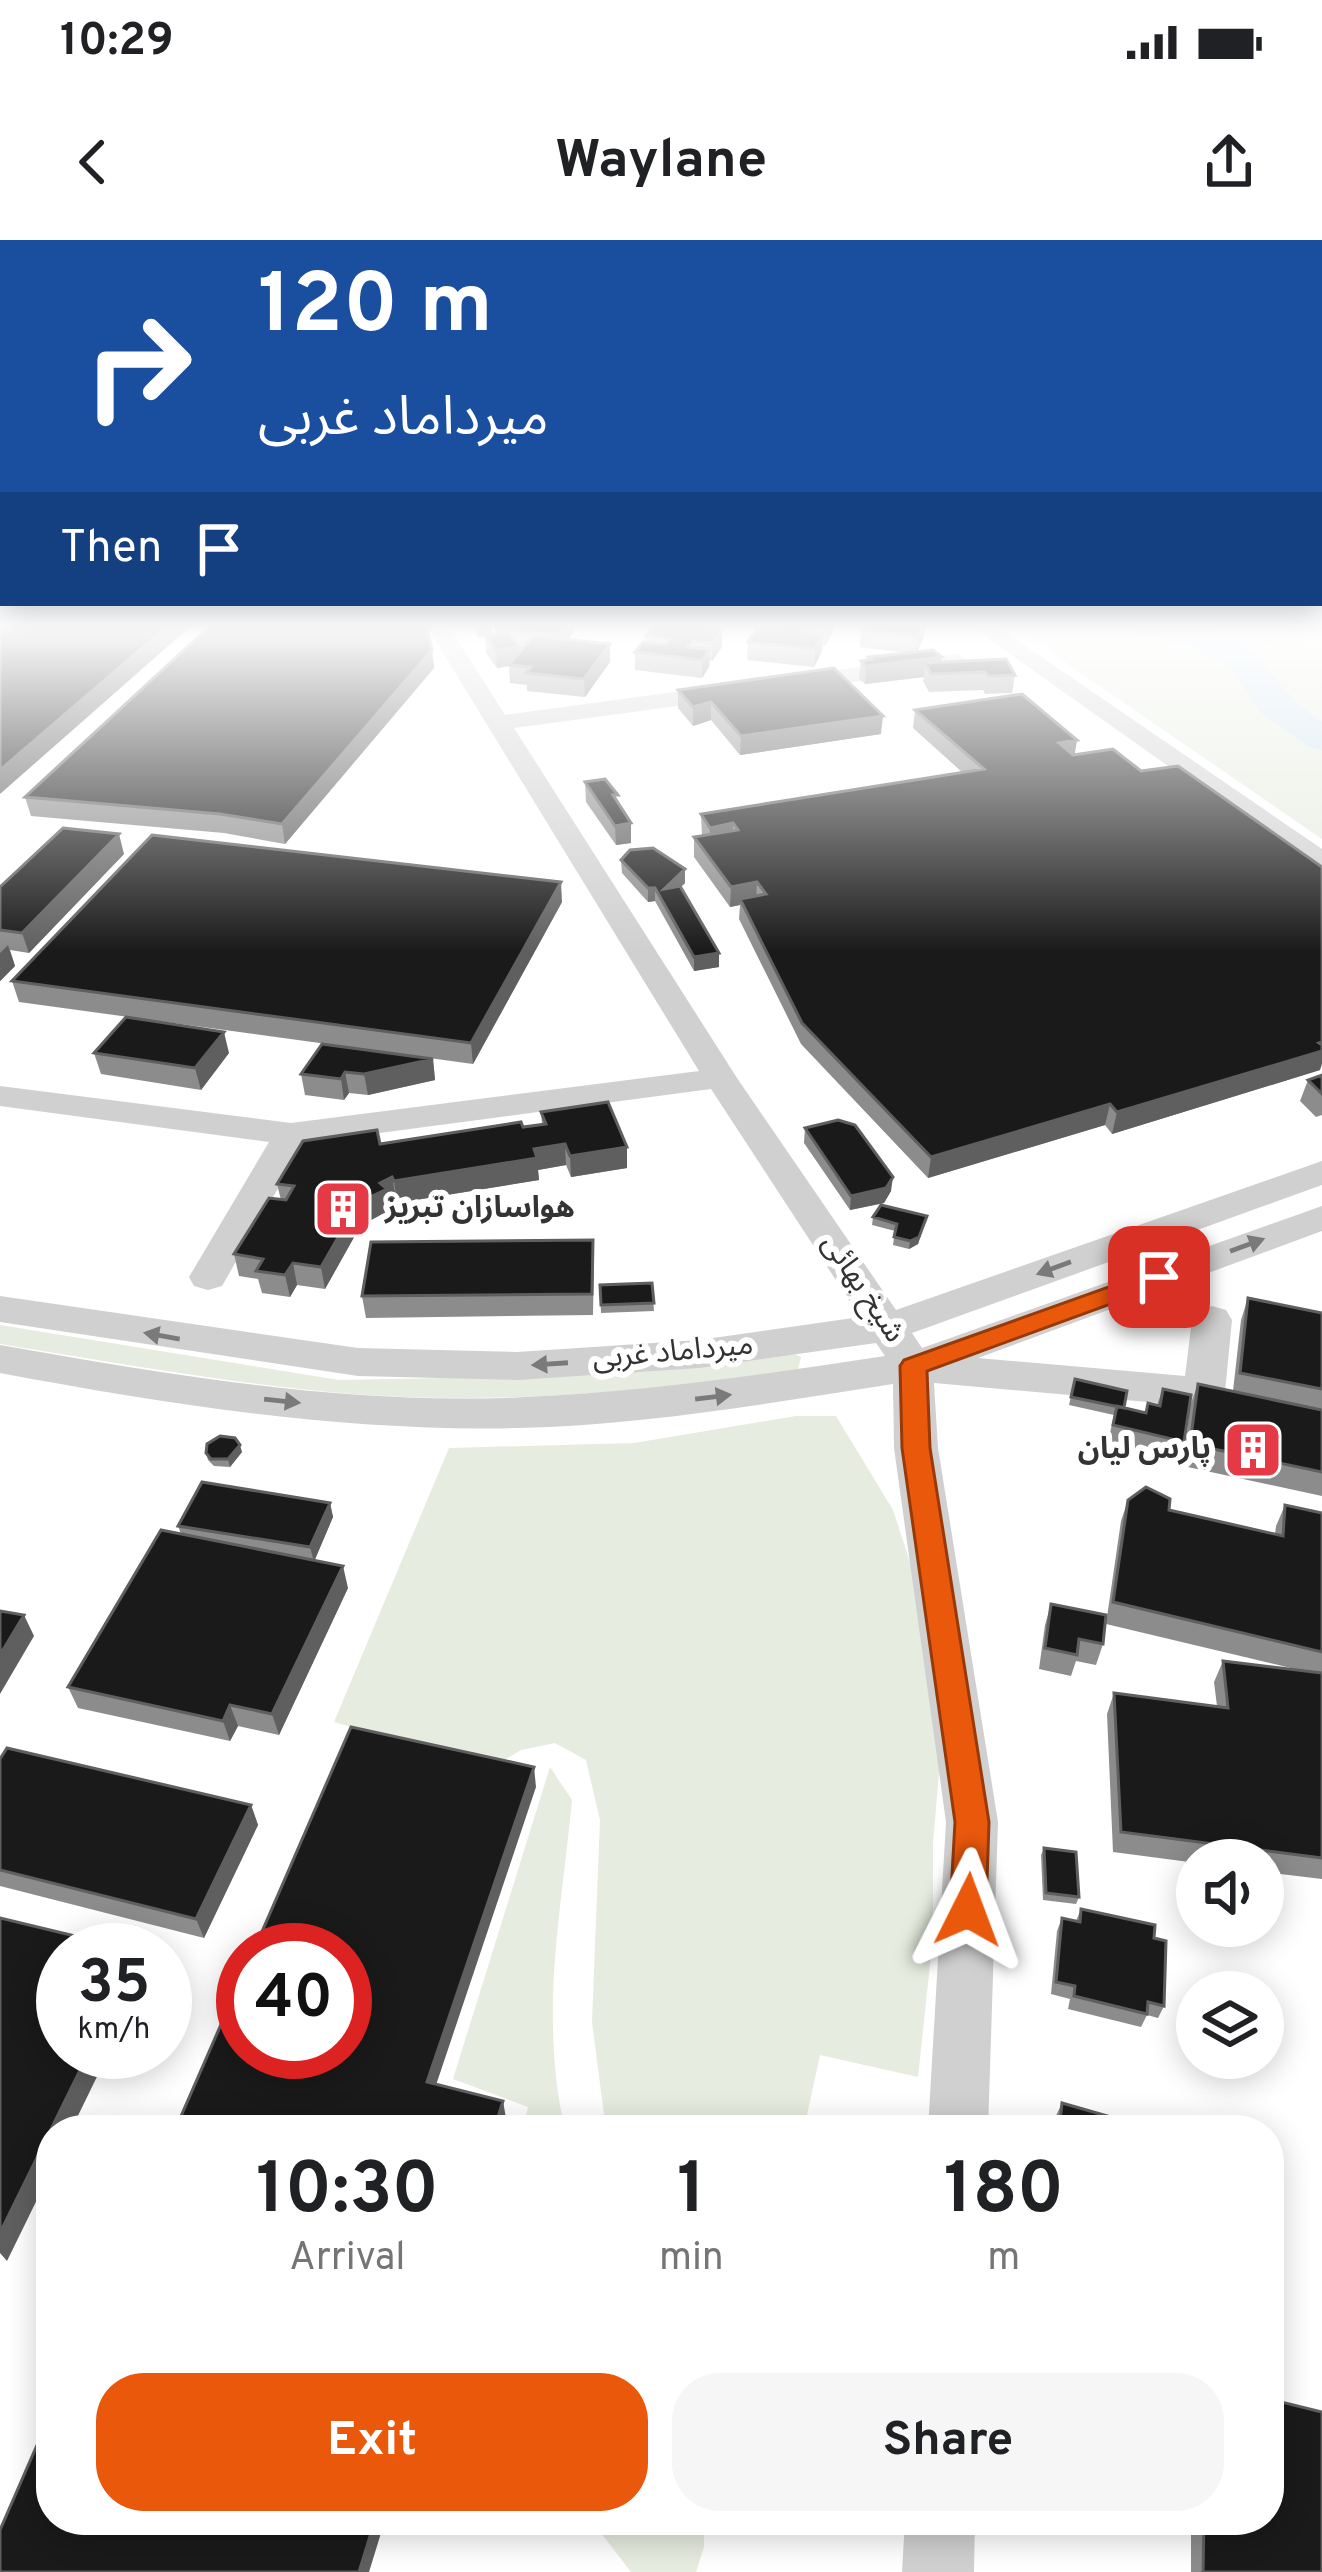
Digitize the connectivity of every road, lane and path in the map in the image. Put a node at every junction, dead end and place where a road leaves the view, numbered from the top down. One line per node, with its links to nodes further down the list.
1 (506, 734): 4 (street, شیخ بهائی)
2 (1137, 734): 3 (street)
3 (1322, 862)
4 (720, 1078): 6 (street); 12 (street, شیخ بهائی)
5 (0, 1096): 6 (street)
6 (291, 1134): 9 (street)
7 (1322, 1172): 12 (street, میرداماد غربی, one-way to 12)
8 (1322, 1218): 14 (street, میرداماد غربی, one-way to 8)
9 (208, 1277)
10 (0, 1309): 12 (street, میرداماد غربی, one-way to 10)
11 (1212, 1320): 14 (street)
12 (889, 1327): 14 (street, شیخ بهائی)
13 (0, 1359): 14 (street, میرداماد غربی, one-way to 14)
14 (914, 1366): 15 (street, شیخ بهائی)
15 (959, 2115)
16 (939, 2535): 17 (street)
17 (938, 2572)

